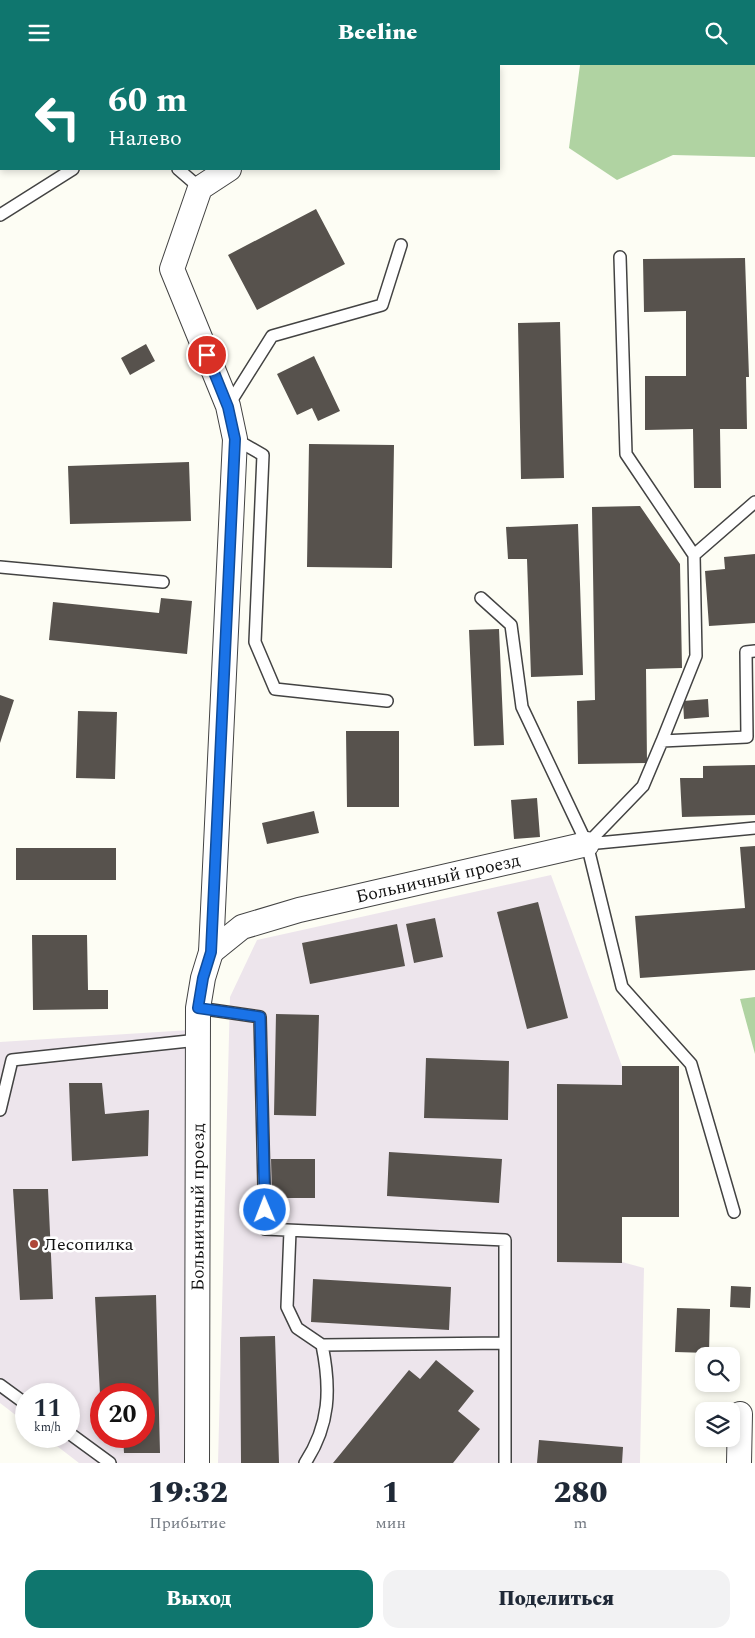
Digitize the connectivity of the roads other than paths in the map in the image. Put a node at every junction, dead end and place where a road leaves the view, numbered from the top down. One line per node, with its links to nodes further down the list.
1 (71, 170): 5 (lane)
2 (179, 170): 4 (lane)
3 (227, 170): 4 (street)
4 (200, 187): 8 (street, Больничный проезд)
5 (0, 215)
6 (400, 245): 8 (lane)
7 (620, 257): 11 (lane)
8 (228, 407): 9 (street, Больничный проезд)
9 (235, 439): 16 (lane); 20 (street, Больничный проезд)
10 (755, 502): 11 (lane)
11 (694, 555): 17 (lane)
12 (0, 567): 13 (lane)
13 (163, 582)
14 (481, 598): 19 (lane)
15 (755, 651): 17 (lane)
16 (387, 701)
17 (662, 741): 19 (lane)
18 (755, 828): 19 (lane)
19 (587, 844): 20 (street, Больничный проезд); 24 (lane)
20 (211, 952): 21 (street, Больничный проезд)
21 (198, 1008): 22 (street, Больничный проезд); 25 (lane)
22 (198, 1040): 23 (lane); 34 (street, Больничный проезд)
23 (0, 1109)
24 (734, 1212)
25 (290, 1231): 26 (lane); 27 (lane)
26 (505, 1343): 27 (lane); 32 (lane)
27 (322, 1345): 35 (lane)
28 (0, 1385): 29 (lane)
29 (15, 1396)
30 (80, 1441): 33 (lane)
31 (739, 1447): 37 (street)
32 (505, 1458): 36 (lane)
33 (110, 1463)
34 (198, 1463)
35 (306, 1463)
36 (497, 1463)
37 (739, 1463)

